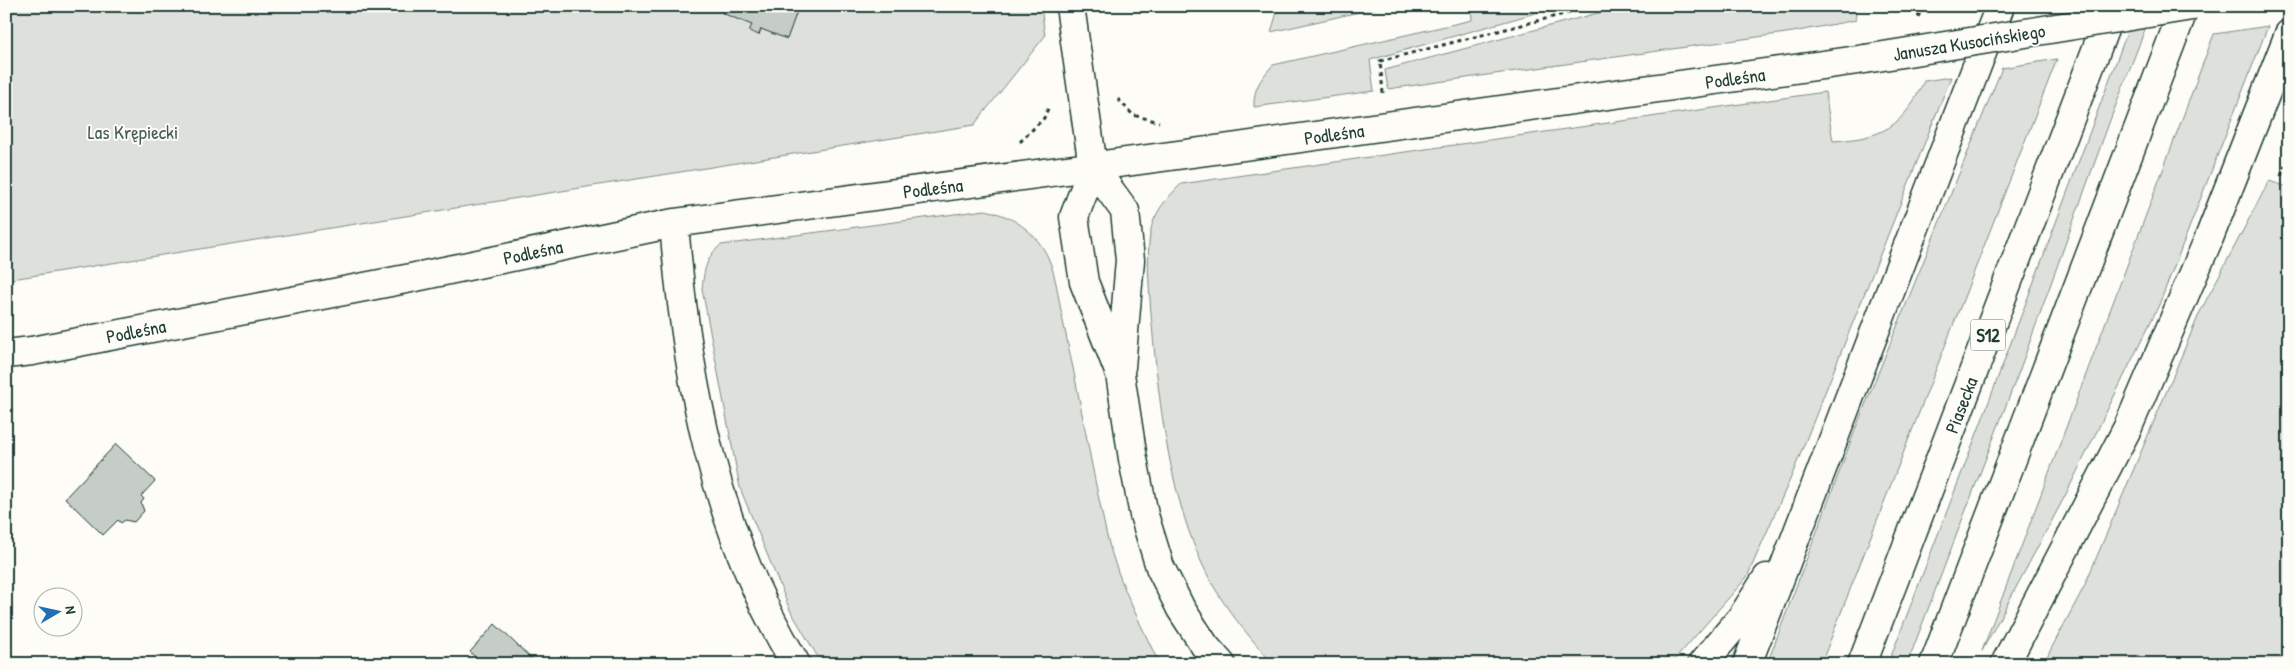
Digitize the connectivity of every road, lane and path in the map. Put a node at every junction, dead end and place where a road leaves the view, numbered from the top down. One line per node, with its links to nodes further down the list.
1 (1070, 6): 15 (main road)
2 (1596, 6): 12 (path)
3 (1923, 6): 8 (path)
4 (2000, 6): 20 (main road)
5 (2113, 6): 25 (main road, Piasecka / S12)
6 (2185, 6): 26 (main road)
7 (2192, 6): 10 (main road, Janusza Kusocińskiego, bridge)
8 (1917, 20)
9 (2289, 34): 27 (main road)
10 (1865, 59): 15 (main road, Podleśna)
11 (1115, 96): 13 (path)
12 (1383, 99)
13 (1160, 122)
14 (2289, 155): 16 (path)
15 (1093, 167): 17 (main road, Podleśna); 19 (main road); 19 (main road)
16 (2281, 176)
17 (674, 223): 18 (main road, Podleśna); 21 (main road)
18 (6, 354)
19 (1120, 374): 22 (main road)
20 (1793, 540): 23 (main road); 24 (main road)
21 (796, 664)
22 (1221, 664)
23 (1702, 664)
24 (1747, 664)
25 (1862, 664)
26 (1934, 664)
27 (2004, 664)

